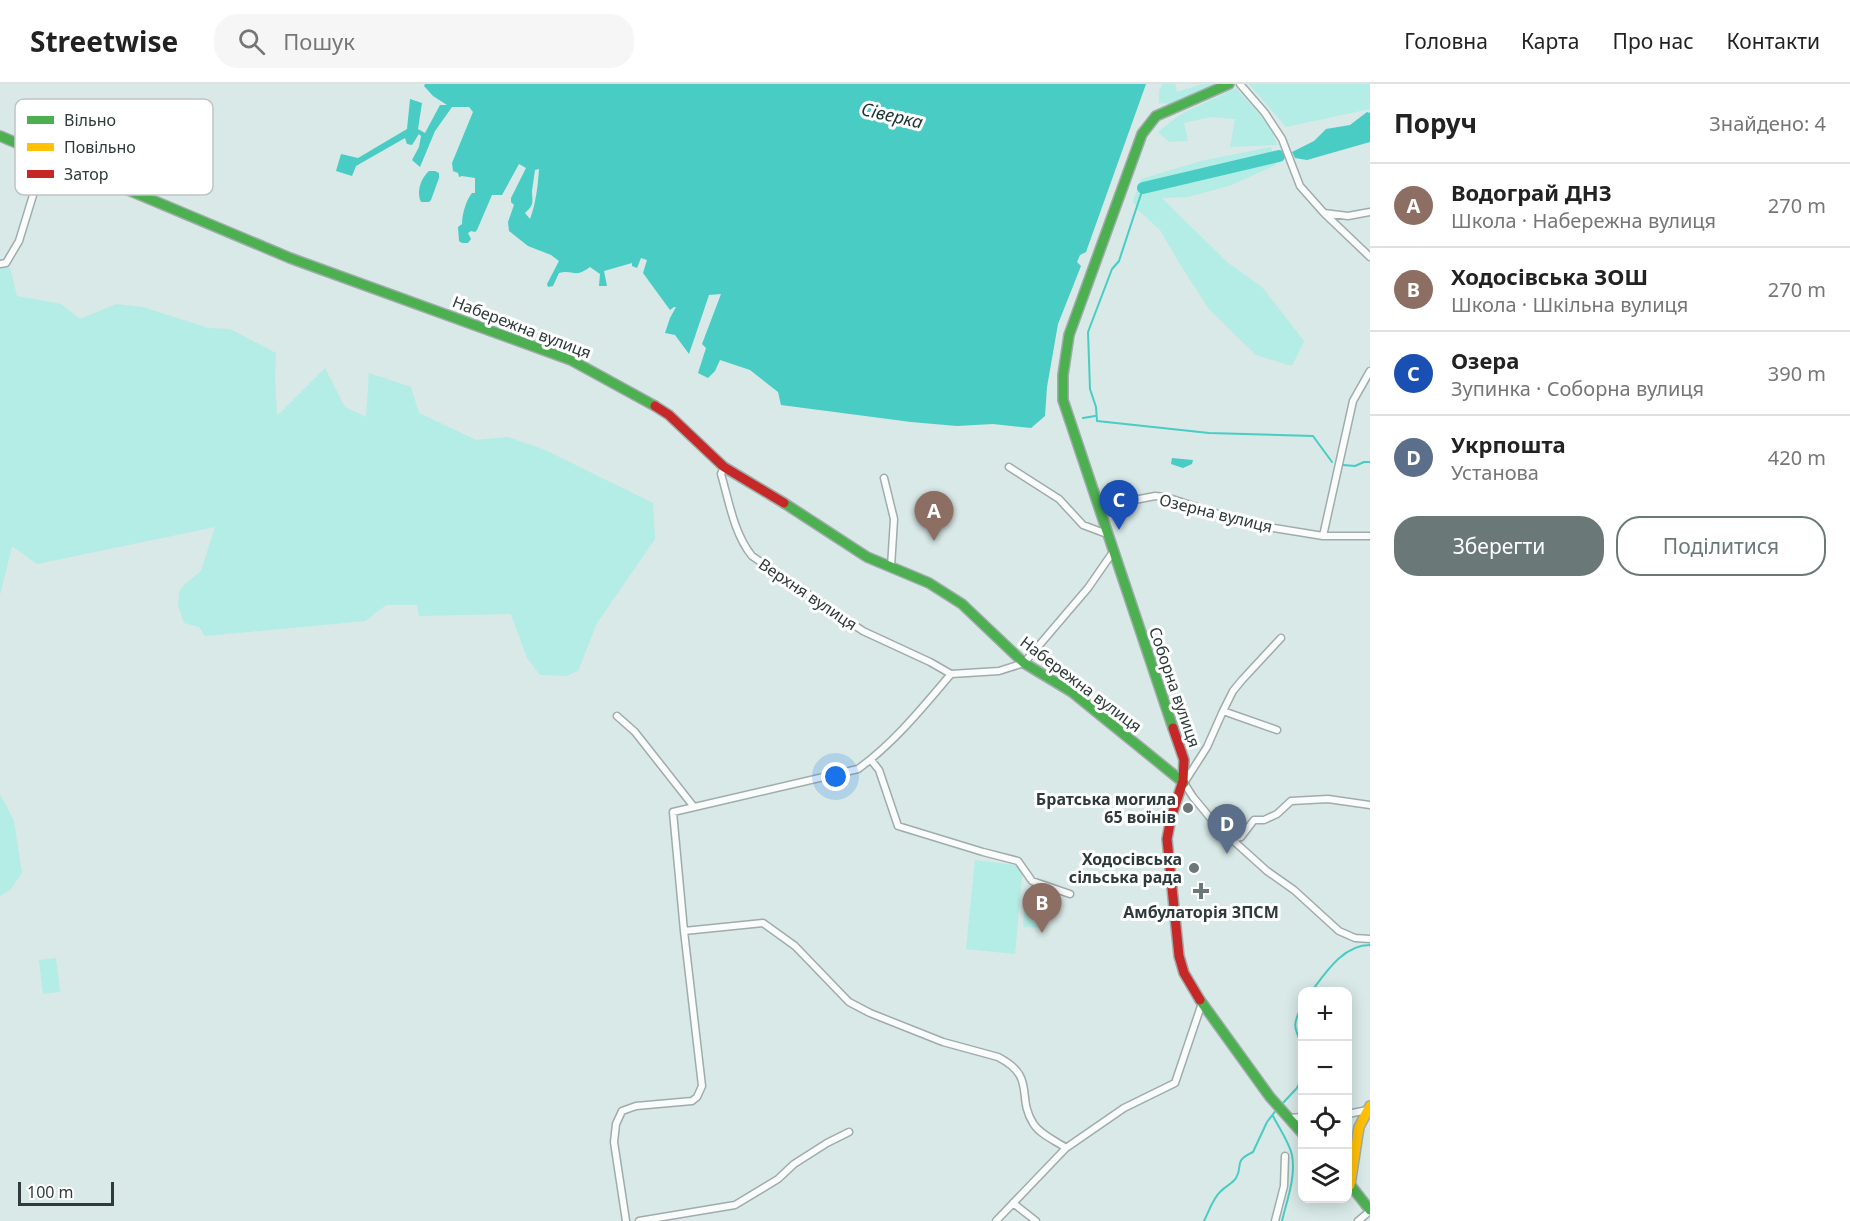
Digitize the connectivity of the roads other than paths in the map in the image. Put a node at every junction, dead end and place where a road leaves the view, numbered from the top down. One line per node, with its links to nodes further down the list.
1 (1229, 84): 15 (street, Соборна вулиця)
2 (1240, 84): 8 (street)
3 (0, 136): 4 (street, Набережна вулиця)
4 (15, 143)
5 (33, 195): 10 (street)
6 (138, 195): 12 (street, Набережна вулиця)
7 (1370, 212): 8 (street)
8 (1324, 213): 9 (street)
9 (1370, 257)
10 (0, 264)
11 (1370, 370): 17 (street)
12 (724, 467): 20 (street, Набережна вулиця); 23 (street, Верхня вулиця)
13 (1009, 467): 16 (street)
14 (884, 478): 20 (street)
15 (1098, 507): 16 (street, Соборна вулиця); 17 (street, Озерна вулиця)
16 (1107, 534): 19 (street, Соборна вулиця)
17 (1323, 536): 18 (street, Озерна вулиця)
18 (1370, 536)
19 (1113, 552): 22 (street); 28 (street, Соборна вулиця)
20 (891, 567): 22 (street, Набережна вулиця)
21 (1281, 638): 24 (street)
22 (1024, 663): 23 (street); 28 (street, Набережна вулиця)
23 (951, 674): 27 (street)
24 (1222, 711): 26 (street); 28 (street)
25 (617, 716): 30 (street)
26 (1277, 730)
27 (871, 760): 30 (street); 32 (street)
28 (1184, 783): 31 (street); 35 (street, Соборна вулиця)
29 (1370, 806): 31 (street)
30 (694, 807): 33 (street)
31 (1232, 839): 34 (street)
32 (1070, 894)
33 (684, 930): 42 (street); 48 (street)
34 (1370, 939)
35 (1202, 1003): 38 (street, Соборна вулиця); 42 (street)
36 (1369, 1108): 37 (street); 44 (street)
37 (1352, 1114)
38 (1288, 1116): 39 (street); 40 (street, Соборна вулиця)
39 (1298, 1117)
40 (1298, 1128)
41 (849, 1132): 49 (street)
42 (1066, 1148): 46 (street)
43 (1285, 1156): 52 (street)
44 (1352, 1167)
45 (1352, 1188): 47 (street)
46 (1013, 1203): 50 (street); 51 (street)
47 (1370, 1210): 53 (street)
48 (626, 1221)
49 (639, 1221)
50 (996, 1221)
51 (1036, 1221)
52 (1275, 1221)
53 (1358, 1221)

